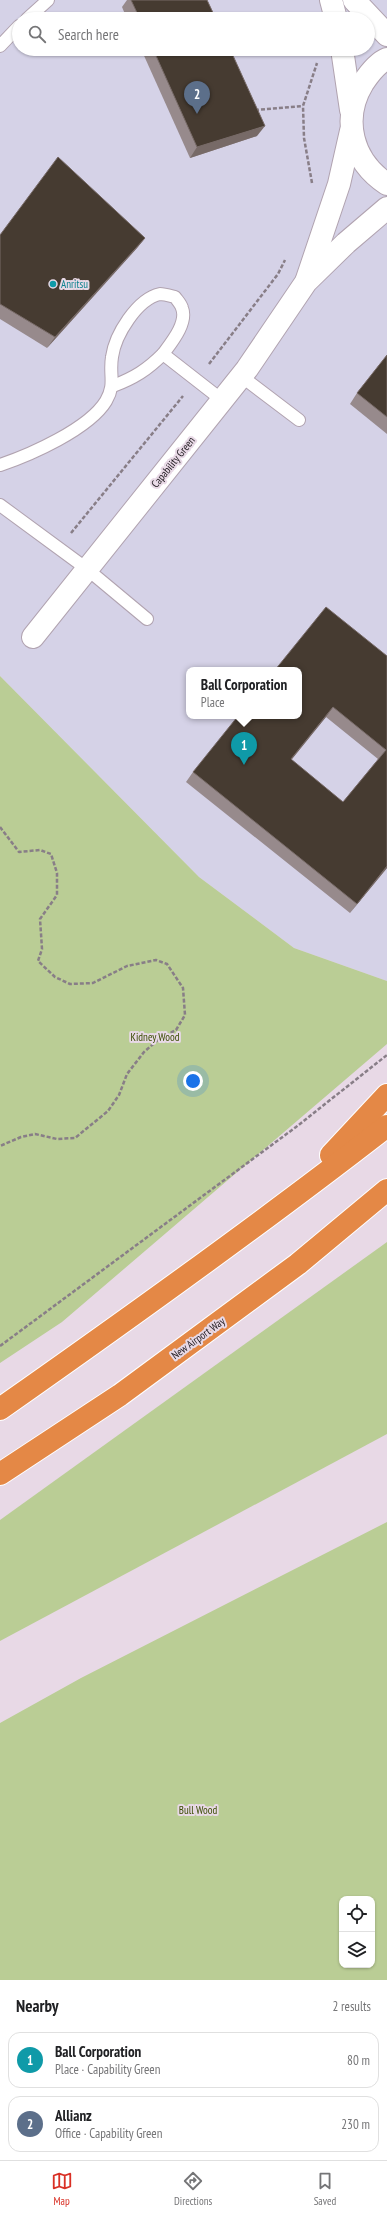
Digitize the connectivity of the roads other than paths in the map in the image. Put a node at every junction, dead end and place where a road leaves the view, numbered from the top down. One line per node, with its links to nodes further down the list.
1 (48, 0): 4 (lane)
2 (331, 0): 5 (street)
3 (354, 0): 6 (street)
4 (35, 12)
5 (334, 12)
6 (365, 12)
7 (375, 22): 9 (street)
8 (12, 33): 10 (lane)
9 (387, 35)
10 (0, 46)
11 (343, 56): 13 (street)
12 (387, 59): 13 (street)
13 (351, 122): 14 (street); 16 (street)
14 (387, 184)
15 (387, 208): 16 (street)
16 (306, 282): 18 (street, Capability Green)
17 (163, 354): 19 (lane); 19 (lane); 20 (lane)
18 (242, 376): 20 (street, Capability Green); 21 (lane)
19 (113, 386): 22 (lane)
20 (222, 400): 24 (street, Capability Green)
21 (299, 420)
22 (0, 465)
23 (0, 505): 24 (lane)
24 (87, 569): 25 (lane); 26 (street, Capability Green)
25 (147, 619)
26 (33, 637)
27 (387, 1095): 30 (highway)
28 (387, 1126): 30 (highway)
29 (387, 1190): 32 (highway, New Airport Way)
30 (286, 1205): 33 (highway)
31 (387, 1209): 32 (highway)
32 (298, 1264): 34 (highway, New Airport Way)
33 (0, 1409)
34 (0, 1474)

